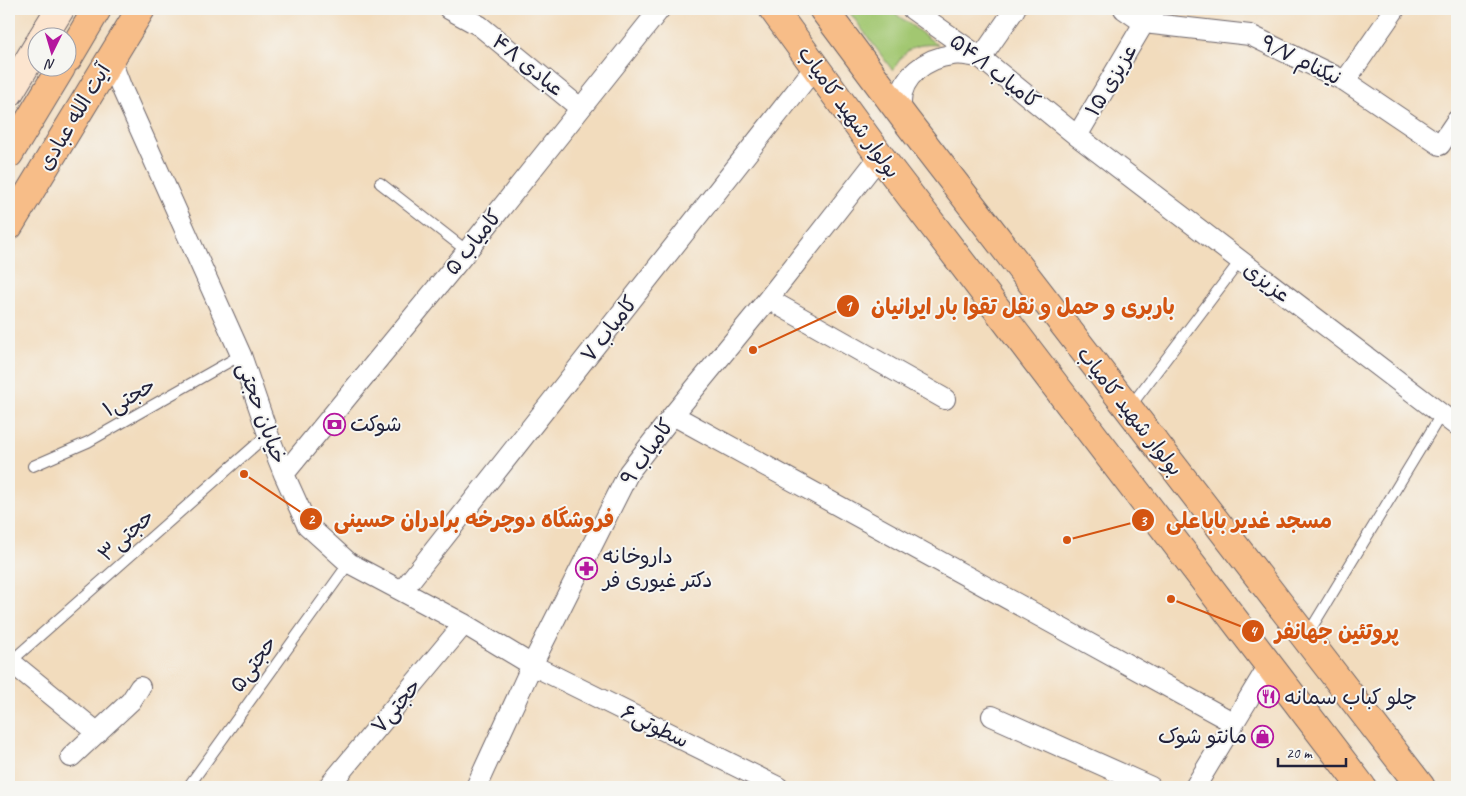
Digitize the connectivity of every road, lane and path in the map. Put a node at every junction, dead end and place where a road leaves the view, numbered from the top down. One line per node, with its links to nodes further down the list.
1 (60, 9): 13 (main road)
2 (97, 9): 14 (main road, آیت الله عبادی)
3 (141, 9): 15 (main road, آیت الله عبادی)
4 (449, 9): 22 (street, عبادی ۴۸)
5 (660, 9): 22 (street, کامیاب ۵)
6 (773, 9): 18 (main road, بولوار شهید کامیاب)
7 (823, 9): 23 (main road, بولوار شهید کامیاب)
8 (912, 9): 16 (street, کامیاب ۵۴/۱)
9 (1015, 9): 16 (street)
10 (1124, 9): 12 (street)
11 (1395, 9): 20 (street)
12 (1149, 16): 20 (street, نیکنام ۹/۷); 25 (street, عزیزی ۱۵)
13 (48, 28)
14 (78, 41)
15 (110, 58): 29 (main road, آیت الله عبادی); 33 (street, خیابان حجتی)
16 (981, 58): 23 (street); 25 (street, کامیاب ۵۴/۱)
17 (28, 62): 21 (main road)
18 (816, 66): 27 (main road, بولوار شهید کامیاب); 42 (street, کامیاب ۷)
19 (56, 78): 26 (main road, آیت الله عبادی)
20 (1344, 81): 24 (street, نیکنام ۹/۷)
21 (9, 93)
22 (580, 108): 30 (street, کامیاب ۵)
23 (905, 119): 35 (main road, بولوار شهید کامیاب)
24 (1457, 120)
25 (1077, 136): 31 (street, عزیزی)
26 (9, 154)
27 (880, 156): 32 (street, کامیاب ۹); 46 (main road, بولوار شهید کامیاب)
28 (380, 183): 30 (lane)
29 (9, 226)
30 (467, 251): 40 (street, کامیاب ۵)
31 (1240, 261): 35 (lane); 37 (street, عزیزی)
32 (768, 299): 34 (street); 36 (street, کامیاب ۹)
33 (241, 355): 38 (street, خیابان حجتی); 39 (lane, حجتی۱)
34 (946, 399)
35 (1128, 409): 44 (main road, بولوار شهید کامیاب)
36 (673, 415): 47 (street, کامیاب ۹); 50 (street)
37 (1453, 421): 44 (lane)
38 (268, 434): 40 (street, خیابان حجتی); 45 (lane, حجتی۳)
39 (33, 466)
40 (284, 474): 41 (street, خیابان حجتی)
41 (349, 563): 42 (street, خیابان حجتی); 54 (lane, حجتی۵)
42 (402, 591): 43 (street, خیابان حجتی)
43 (464, 624): 47 (street, خیابان حجتی); 55 (street, حجتی۷)
44 (1306, 637): 60 (main road, بولوار شهید کامیاب)
45 (10, 663): 51 (street)
46 (1269, 665): 50 (street); 59 (main road, بولوار شهید کامیاب)
47 (532, 666): 53 (street, کامیاب ۹); 56 (street, سطوتی۶)
48 (140, 688): 51 (street)
49 (992, 716): 57 (street)
50 (1234, 724): 58 (street)
51 (98, 733): 52 (street)
52 (71, 757)
53 (478, 786)
54 (188, 787)
55 (328, 787)
56 (778, 787)
57 (1151, 787)
58 (1195, 787)
59 (1362, 787)
60 (1420, 787)

